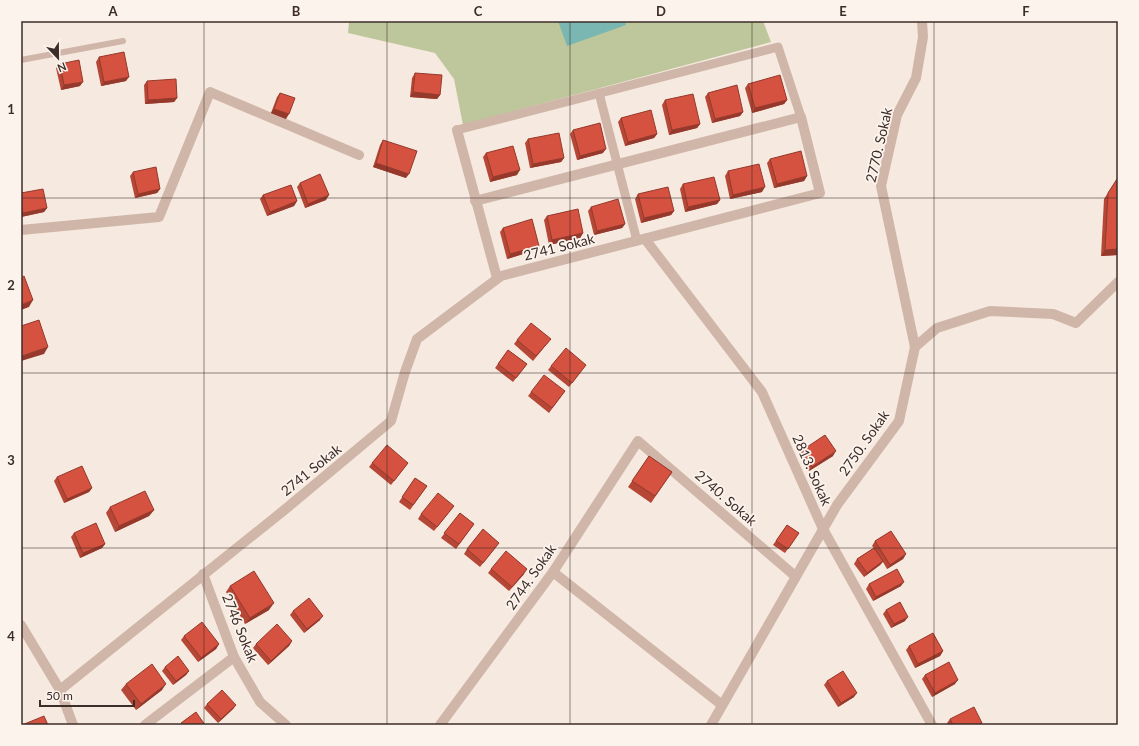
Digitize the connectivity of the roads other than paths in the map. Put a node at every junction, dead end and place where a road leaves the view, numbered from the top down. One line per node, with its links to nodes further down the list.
1 (922, 21): 14 (street, 2770. Sokak)
2 (123, 41): 3 (lane)
3 (21, 60)
4 (599, 93): 5 (street); 6 (street); 8 (street)
5 (801, 117): 8 (street); 11 (street, 2741 Sokak)
6 (457, 130): 9 (street)
7 (359, 155): 10 (street)
8 (617, 164): 9 (street); 11 (street)
9 (475, 201): 12 (street)
10 (21, 230)
11 (641, 240): 12 (street, 2741 Sokak); 16 (street, 2813. Sokak)
12 (497, 278): 18 (street, 2741 Sokak)
13 (1118, 282): 14 (street)
14 (915, 347): 16 (street, 2750. Sokak)
15 (638, 441): 17 (street, 2744. Sokak); 19 (street, 2740. Sokak)
16 (823, 529): 19 (street, 2750. Sokak); 29 (street, 2813. Sokak)
17 (553, 572): 23 (street); 27 (street, 2744. Sokak)
18 (203, 574): 21 (street, 2746 Sokak); 22 (street, 2741 Sokak)
19 (795, 576): 23 (street, 2750. Sokak)
20 (21, 624): 22 (street)
21 (234, 657): 25 (street); 26 (street, 2746 Sokak)
22 (60, 690): 24 (street)
23 (722, 705): 28 (street, 2750. Sokak)
24 (73, 725)
25 (145, 725)
26 (286, 725)
27 (440, 725)
28 (711, 725)
29 (932, 725)

